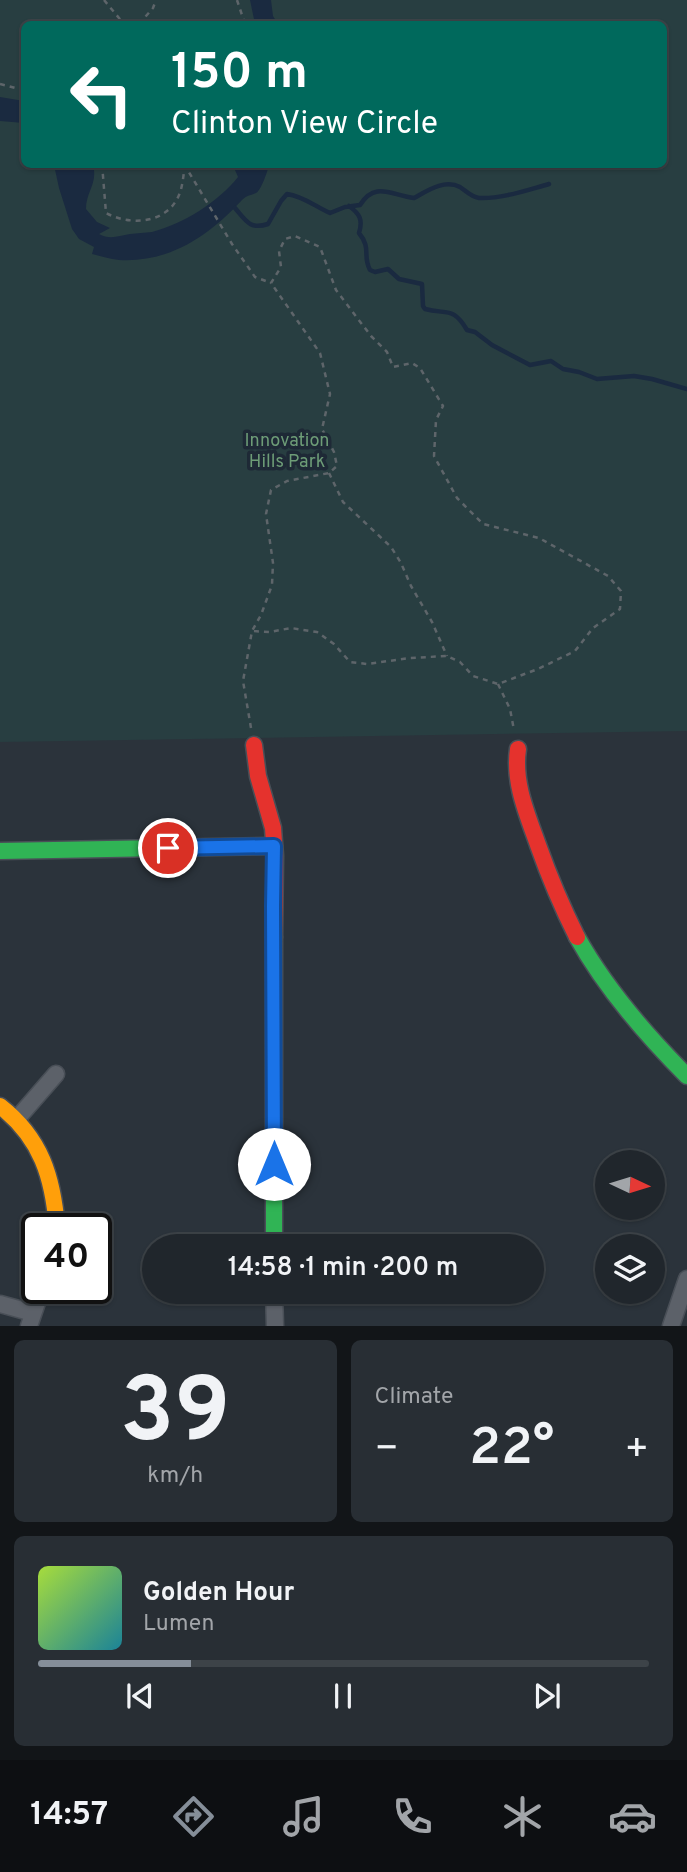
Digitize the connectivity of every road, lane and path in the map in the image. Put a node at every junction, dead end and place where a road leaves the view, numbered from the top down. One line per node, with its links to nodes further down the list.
1 (104, 0): 4 (path)
2 (156, 0): 5 (path)
3 (237, 0): 6 (path)
4 (122, 21)
5 (142, 21)
6 (244, 21)
7 (0, 84): 8 (path)
8 (21, 89)
9 (102, 168): 10 (path)
10 (185, 168)
11 (186, 168): 12 (path)
12 (271, 283): 13 (path); 16 (path)
13 (330, 473): 14 (path); 15 (path)
14 (253, 631): 15 (path); 17 (path)
15 (446, 656): 16 (path)
16 (498, 684): 18 (path)
17 (254, 746): 19 (street)
18 (518, 749): 22 (street)
19 (274, 846): 20 (street); 26 (street)
20 (0, 851)
21 (56, 1074): 24 (street)
22 (687, 1076)
23 (0, 1106): 24 (street)
24 (16, 1120): 25 (street)
25 (56, 1213)
26 (274, 1234)
27 (685, 1290): 32 (street)
28 (0, 1304): 30 (street)
29 (274, 1304): 31 (street)
30 (31, 1319)
31 (275, 1326)
32 (671, 1326)

